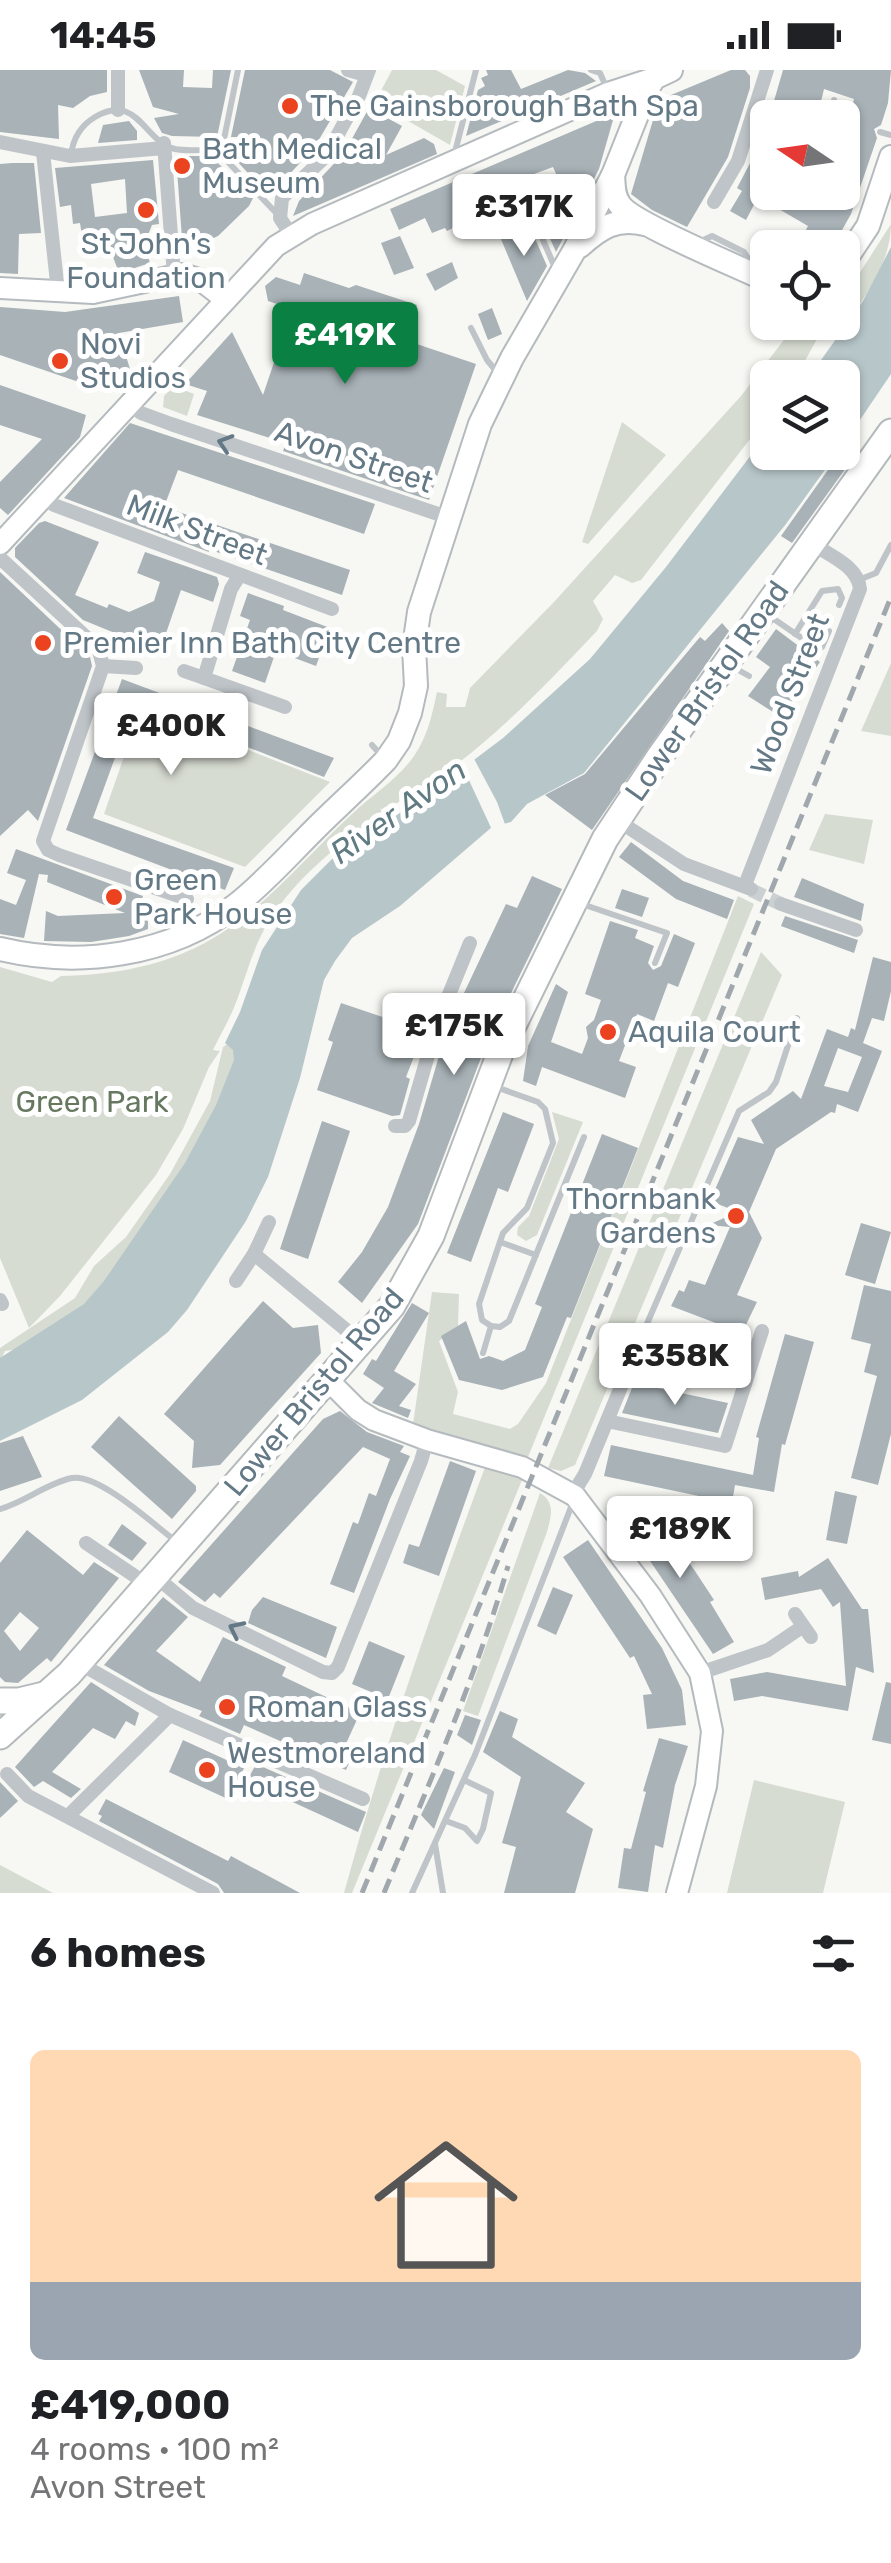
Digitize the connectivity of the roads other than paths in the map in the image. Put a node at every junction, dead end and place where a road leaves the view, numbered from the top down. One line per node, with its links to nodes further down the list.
1 (118, 70): 10 (street)
2 (238, 70): 16 (lane)
3 (348, 70): 7 (street)
4 (476, 70): 20 (lane)
5 (591, 70): 9 (lane)
6 (767, 70): 23 (street)
7 (367, 73): 27 (street)
8 (662, 74): 9 (street); 12 (main road)
9 (600, 97): 12 (street); 20 (street)
10 (118, 110): 15 (lane); 18 (lane)
11 (880, 132): 13 (lane)
12 (628, 133): 21 (main road)
13 (891, 136)
14 (0, 142): 17 (street)
15 (164, 146): 16 (lane); 18 (street); 31 (street)
16 (222, 149): 27 (lane)
17 (44, 152): 18 (street); 33 (street)
18 (70, 156)
19 (891, 157): 26 (main road)
20 (460, 159): 27 (street)
21 (613, 175): 25 (main road); 29 (main road)
22 (891, 190): 26 (main road)
23 (714, 202)
24 (522, 221): 29 (lane)
25 (648, 225): 29 (main road); 30 (main road)
26 (868, 226): 28 (main road)
27 (286, 227): 34 (street)
28 (860, 238)
29 (568, 262): 36 (main road)
30 (750, 273)
31 (174, 274): 33 (street); 34 (street)
32 (0, 288): 33 (street)
33 (58, 292)
34 (225, 300): 37 (street)
35 (472, 328): 36 (lane)
36 (502, 376): 40 (main road)
37 (129, 404): 39 (street); 40 (street, Avon Street, one-way to 37)
38 (891, 432): 42 (highway, Lower Bristol Road)
39 (45, 498): 41 (street); 45 (street, Milk Street)
40 (450, 518): 65 (main road)
41 (3, 536)
42 (811, 543): 46 (street); 49 (highway, Lower Bristol Road)
43 (891, 545): 46 (lane)
44 (0, 558): 53 (street)
45 (239, 576): 48 (street, Milk Street); 57 (street)
46 (859, 579): 59 (street, Wood Street)
47 (840, 605): 51 (lane)
48 (332, 609)
49 (762, 612): 51 (lane); 52 (highway, Lower Bristol Road)
50 (829, 631): 51 (lane)
51 (794, 634)
52 (726, 663): 56 (lane); 59 (highway, Lower Bristol Road)
53 (104, 666): 54 (street); 60 (street)
54 (136, 668)
55 (184, 671): 57 (street)
56 (749, 676)
57 (204, 678): 58 (street)
58 (285, 707)
59 (617, 820): 61 (highway, Lower Bristol Road)
60 (187, 899)
61 (573, 901): 66 (lane); 70 (highway, Lower Bristol Road)
62 (781, 904): 63 (street)
63 (856, 930)
64 (470, 944): 69 (street)
65 (0, 950)
66 (655, 963)
67 (390, 1003): 69 (street)
68 (797, 1018): 82 (lane)
69 (437, 1024): 71 (street)
70 (487, 1084): 74 (lane); 80 (highway, Lower Bristol Road)
71 (395, 1126)
72 (584, 1137): 76 (lane)
73 (270, 1222): 75 (street)
74 (500, 1242): 76 (lane); 78 (lane)
75 (254, 1254): 77 (street); 80 (street)
76 (536, 1255): 78 (lane)
77 (236, 1281)
78 (492, 1326): 81 (lane)
79 (762, 1331): 84 (street)
80 (362, 1343): 83 (highway, Lower Bristol Road)
81 (483, 1354)
82 (633, 1358): 84 (street)
83 (328, 1380): 85 (street); 89 (highway, Lower Bristol Road)
84 (607, 1421): 86 (street)
85 (427, 1440): 86 (street); 90 (street, one-way to 90)
86 (574, 1496): 93 (street); 99 (lane)
87 (0, 1509): 89 (lane)
88 (86, 1543): 90 (street)
89 (182, 1546): 90 (highway, Lower Bristol Road)
90 (151, 1581): 92 (highway, Lower Bristol Road)
91 (802, 1626): 93 (street)
92 (79, 1663): 94 (highway, Lower Bristol Road); 96 (street)
93 (700, 1673): 107 (street)
94 (48, 1694): 95 (highway); 97 (highway, Lower Bristol Road)
95 (0, 1701)
96 (170, 1715): 100 (street); 101 (street)
97 (0, 1736)
98 (8, 1774): 101 (street)
99 (464, 1780): 102 (lane); 102 (lane)
100 (363, 1799)
101 (68, 1816): 104 (street)
102 (445, 1821): 103 (lane)
103 (435, 1842): 105 (lane); 106 (lane)
104 (213, 1893)
105 (412, 1893)
106 (443, 1893)
107 (677, 1893)

